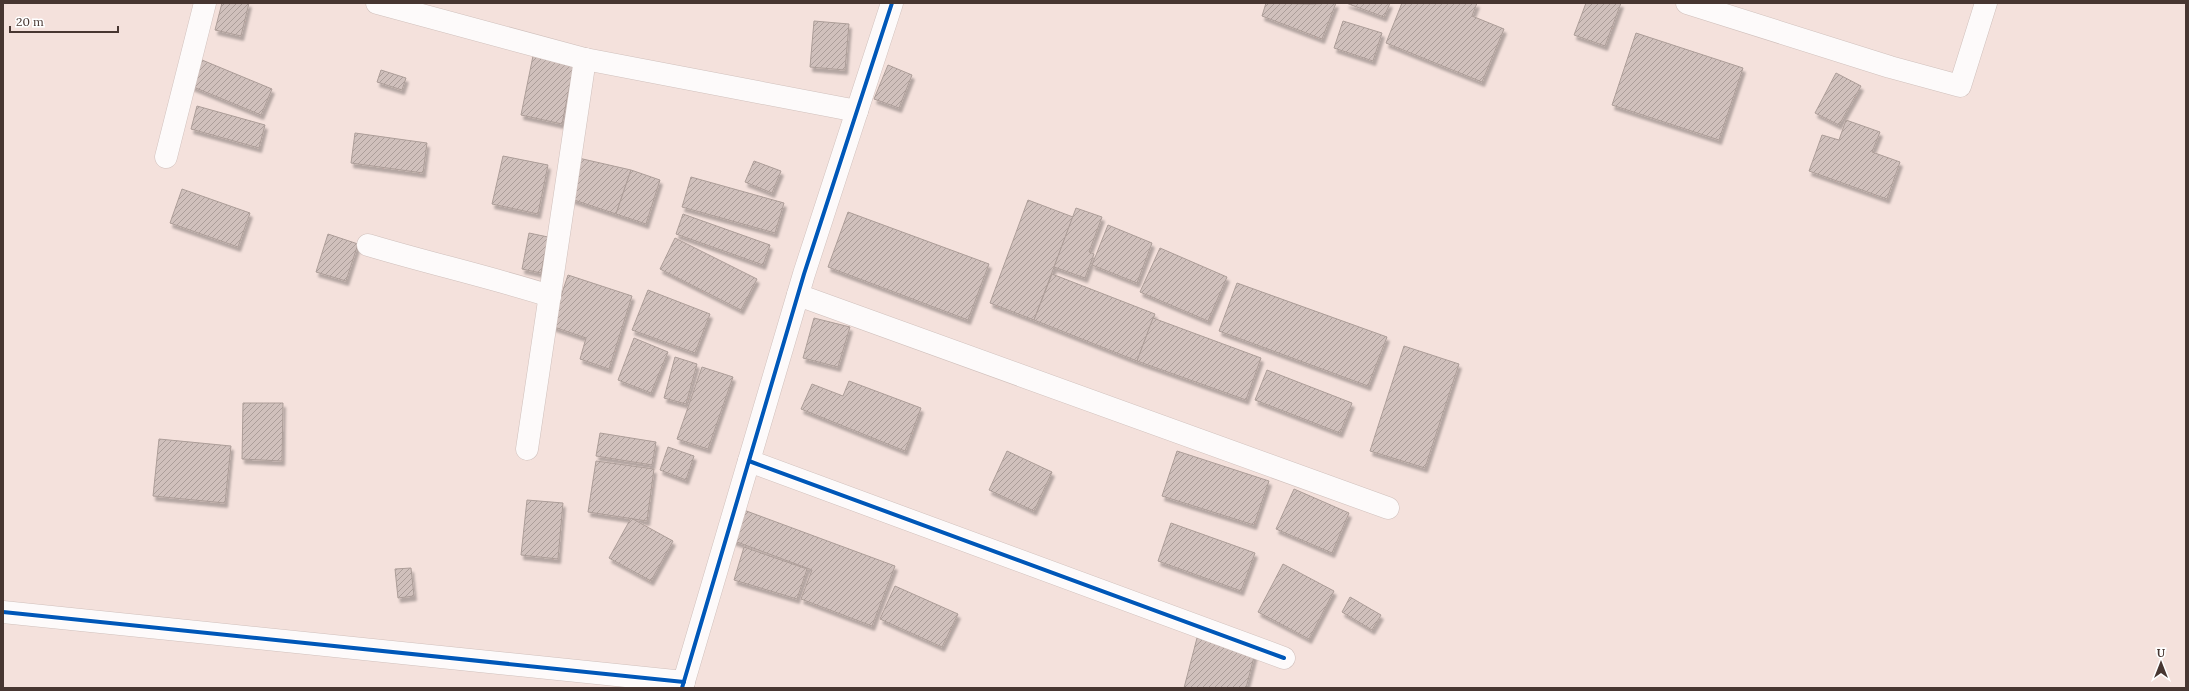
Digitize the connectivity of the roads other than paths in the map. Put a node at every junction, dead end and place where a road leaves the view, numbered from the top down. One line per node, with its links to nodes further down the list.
1 (205, 3): 8 (street)
2 (377, 3): 6 (street)
3 (892, 3): 7 (street)
4 (1687, 3): 5 (street)
5 (1986, 3)
6 (586, 59): 7 (street); 11 (street)
7 (857, 111): 10 (street)
8 (166, 156)
9 (368, 245): 11 (street)
10 (798, 295): 13 (street); 14 (street)
11 (550, 296): 12 (street)
12 (527, 449)
13 (749, 461): 16 (street); 17 (street)
14 (1388, 508)
15 (3, 612): 17 (street)
16 (1284, 658)
17 (683, 685)

